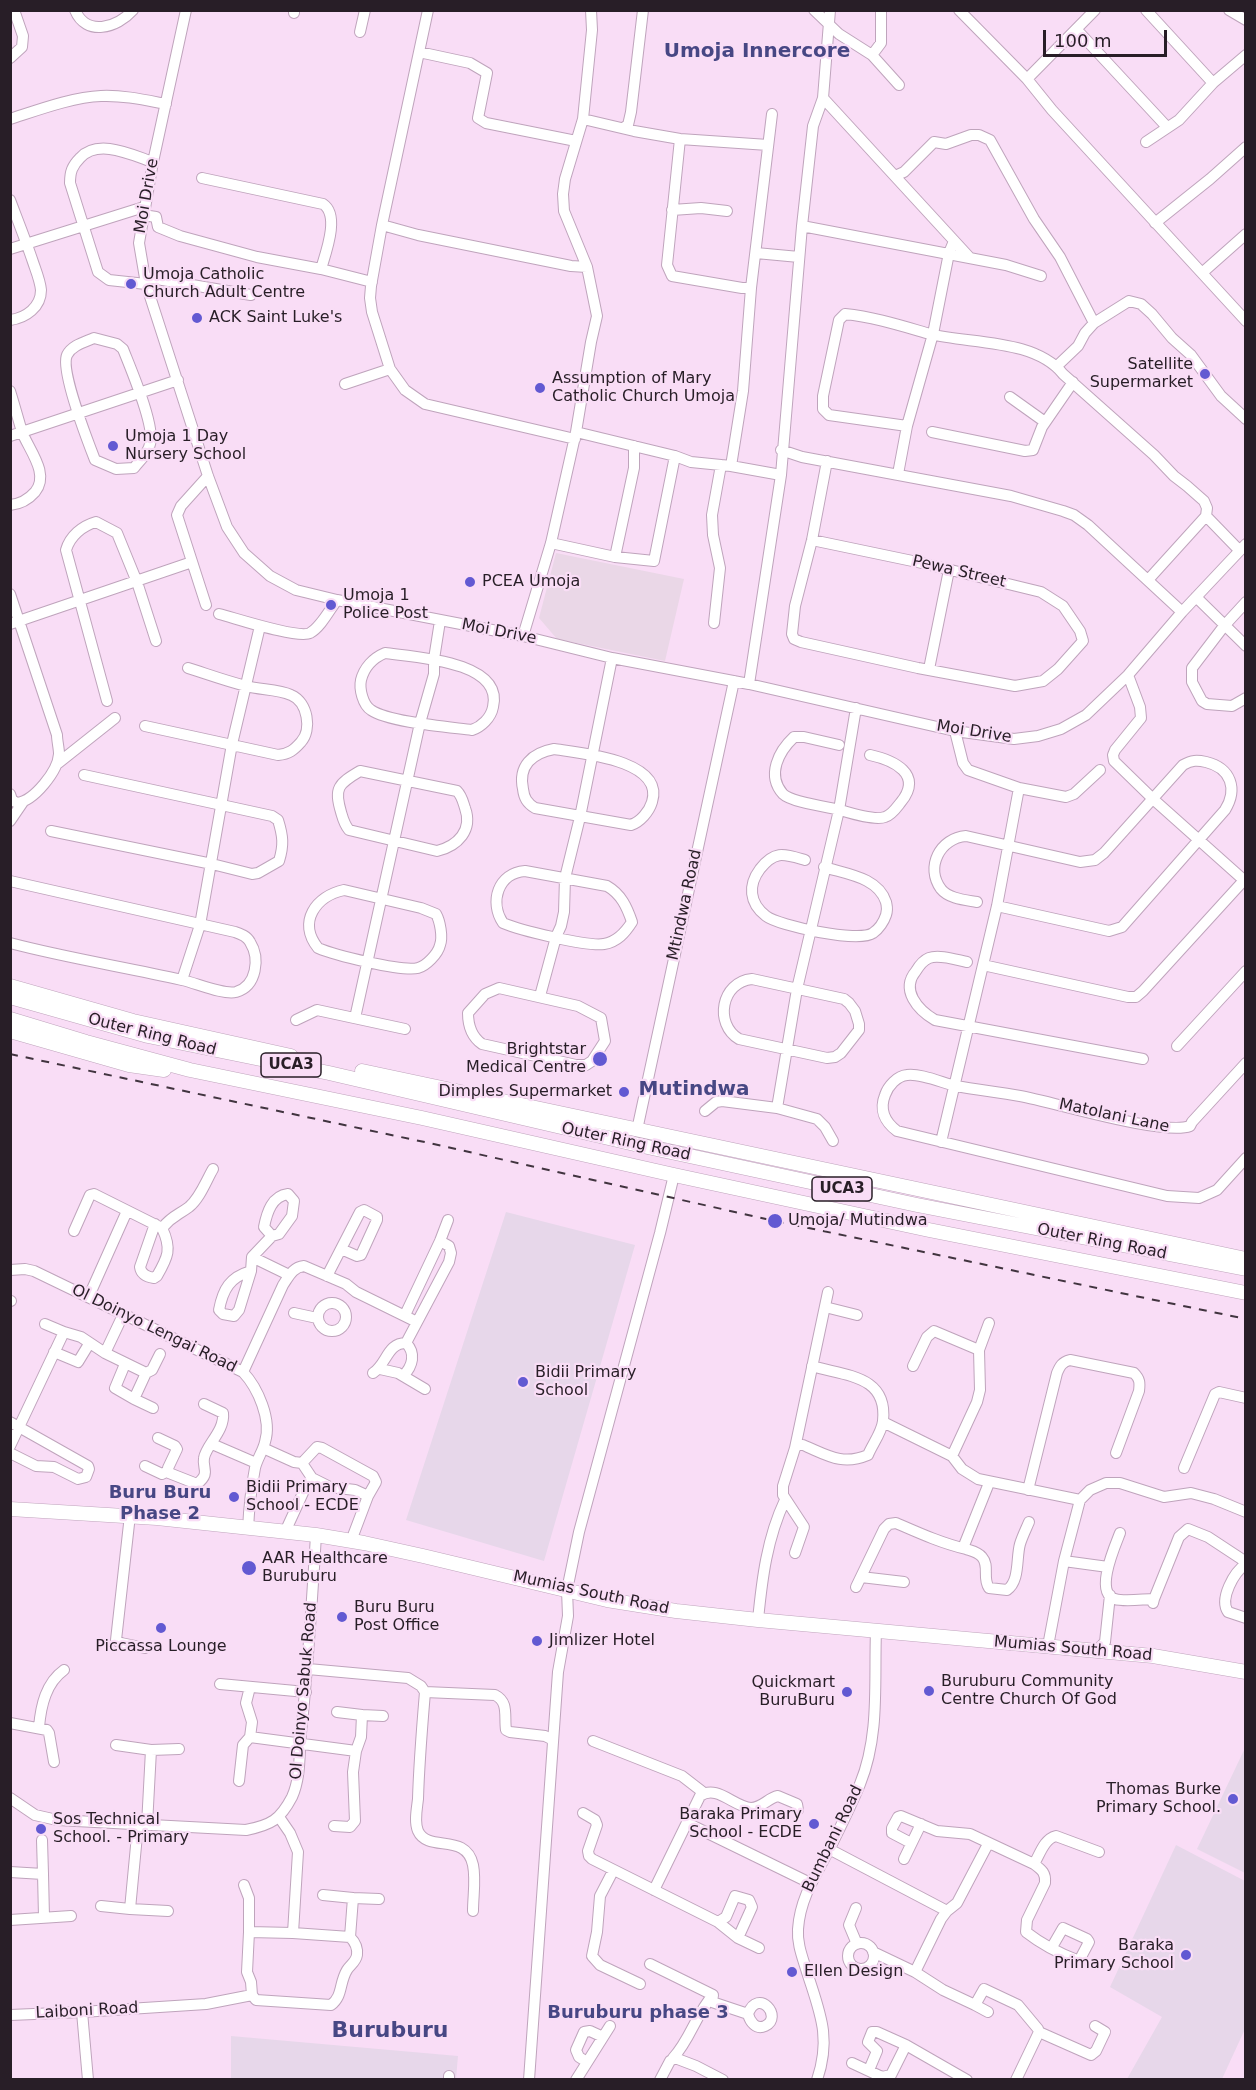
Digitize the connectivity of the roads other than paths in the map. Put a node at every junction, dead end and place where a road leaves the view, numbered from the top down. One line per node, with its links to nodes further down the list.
1 (14, 10): 23 (street)
2 (75, 10): 3 (street)
3 (133, 10)
4 (186, 10): 28 (street, Moi Drive)
5 (364, 10): 19 (street)
6 (428, 10): 20 (street)
7 (591, 10): 31 (street)
8 (643, 10): 33 (street)
9 (814, 10): 17 (street)
10 (830, 10): 17 (street)
11 (881, 10): 21 (street)
12 (959, 10): 24 (street)
13 (1095, 10): 18 (street)
14 (1146, 10): 25 (street)
15 (1229, 10): 16 (street)
16 (1245, 20)
17 (829, 26): 21 (street); 27 (street)
18 (1077, 30): 24 (street); 32 (street)
19 (360, 32)
20 (419, 52): 35 (street); 47 (street)
21 (872, 55): 26 (street)
22 (1245, 55): 25 (street)
23 (10, 58)
24 (1027, 79): 46 (street)
25 (1213, 83): 32 (street)
26 (899, 85)
27 (822, 98): 40 (street); 49 (street)
28 (166, 104): 30 (street); 39 (street, Moi Drive)
29 (772, 114): 37 (street)
30 (10, 119)
31 (583, 119): 33 (street); 35 (street)
32 (1167, 127): 36 (street)
33 (623, 128): 34 (street)
34 (680, 139): 37 (street); 43 (street)
35 (576, 141): 58 (street)
36 (1146, 142)
37 (768, 145): 54 (street)
38 (1245, 147): 46 (street)
39 (153, 162): 44 (street, Moi Drive); 48 (street)
40 (895, 176): 51 (street); 68 (street)
41 (202, 178): 59 (street)
42 (10, 200): 52 (street)
43 (672, 210): 45 (street); 64 (street)
44 (144, 211): 48 (street); 59 (street); 62 (street, Moi Drive)
45 (727, 211)
46 (1155, 223): 60 (street)
47 (382, 225): 58 (street); 63 (street)
48 (83, 226): 52 (street); 62 (street)
49 (801, 226): 55 (street); 56 (street)
50 (1245, 234): 60 (street)
51 (954, 241): 55 (street); 57 (street)
52 (27, 243): 53 (street); 66 (street)
53 (10, 249)
54 (756, 253): 56 (street); 64 (street)
55 (949, 254): 57 (street); 69 (street)
56 (798, 257): 87 (street)
57 (969, 258): 61 (street)
58 (587, 267): 85 (street)
59 (321, 268): 63 (street)
60 (1202, 273): 67 (street)
61 (1041, 276)
62 (145, 281): 65 (street); 72 (street, Moi Drive)
63 (372, 282): 71 (street)
64 (751, 288): 90 (street)
65 (251, 294)
66 (10, 320)
67 (1245, 321)
68 (1094, 323): 70 (street); 79 (street)
69 (933, 334): 70 (street); 81 (street); 81 (street)
70 (1057, 366): 73 (street)
71 (390, 369): 74 (street); 85 (street)
72 (178, 380): 76 (street); 93 (street, Moi Drive)
73 (1073, 382): 80 (street); 95 (street)
74 (345, 384)
75 (10, 391): 82 (street)
76 (140, 394): 78 (street); 78 (street); 78 (street)
77 (1010, 397): 80 (street)
78 (77, 412): 82 (street)
79 (1245, 419)
80 (1045, 422): 83 (street)
81 (907, 426): 91 (street)
82 (23, 432): 84 (street); 94 (street)
83 (932, 432)
84 (10, 436)
85 (575, 436): 86 (street); 97 (street)
86 (634, 446): 88 (street); 99 (street)
87 (781, 450): 89 (street); 92 (street)
88 (675, 456): 90 (street); 99 (street)
89 (827, 462): 91 (street); 96 (street)
90 (726, 465): 92 (street); 114 (street)
91 (898, 474): 102 (street)
92 (781, 475): 126 (street)
93 (208, 476): 100 (street); 107 (street, Moi Drive)
94 (10, 505)
95 (1206, 516): 98 (street); 102 (street)
96 (812, 540): 101 (street, Pewa Street); 123 (street)
97 (551, 543): 99 (street); 117 (street)
98 (1242, 547): 105 (street, Moi Drive)
99 (615, 557)
100 (192, 562): 103 (street); 109 (street)
101 (949, 570): 123 (street); 123 (street, Pewa Street)
102 (1148, 580): 110 (street)
103 (137, 582): 106 (street); 106 (street); 118 (street)
104 (10, 594): 113 (street)
105 (1196, 597): 110 (street, Moi Drive); 116 (street)
106 (79, 599): 113 (street); 129 (street)
107 (337, 600): 112 (street, Moi Drive); 115 (street)
108 (1245, 602): 116 (street)
109 (206, 604)
110 (1182, 612): 124 (street, Moi Drive)
111 (219, 614): 115 (street)
112 (440, 621): 117 (street, Moi Drive); 121 (street)
113 (15, 623): 139 (street)
114 (714, 623)
115 (260, 626): 127 (street)
116 (1224, 626): 119 (street); 128 (street)
117 (523, 636): 120 (street, Moi Drive)
118 (156, 641)
119 (1245, 646)
120 (612, 658): 125 (street, Moi Drive); 138 (street)
121 (434, 659): 132 (street); 132 (street); 132 (street)
122 (188, 668): 127 (street)
123 (929, 669)
124 (1128, 675): 134 (street, Moi Drive); 145 (street)
125 (734, 681): 126 (street, Moi Drive); 193 (street, Mtindwa Road)
126 (749, 684): 130 (street, Moi Drive)
127 (246, 686): 135 (street); 135 (street)
128 (1245, 698)
129 (107, 701)
130 (856, 708): 134 (street, Moi Drive); 148 (street)
131 (115, 718): 139 (street)
132 (420, 723): 142 (street)
133 (145, 726): 135 (street)
134 (955, 731): 143 (street)
135 (232, 744): 147 (street)
136 (839, 745): 148 (street)
137 (870, 755): 148 (street)
138 (593, 756): 149 (street); 149 (street); 149 (street)
139 (57, 764): 146 (street)
140 (1100, 770): 143 (street)
141 (84, 775): 147 (street)
142 (408, 781): 153 (street); 153 (street); 153 (street)
143 (1019, 788): 154 (street)
144 (10, 794): 146 (street)
145 (1153, 799): 152 (street); 152 (street); 154 (street)
146 (23, 802): 150 (street)
147 (220, 805): 156 (street); 156 (street)
148 (839, 810): 157 (street)
149 (579, 817): 158 (street)
150 (10, 822)
151 (51, 831): 156 (street)
152 (1200, 840): 159 (street); 163 (street)
153 (395, 841): 161 (street)
154 (1010, 845): 162 (street); 163 (street)
155 (805, 860): 165 (street)
156 (212, 864): 164 (street)
157 (824, 867): 165 (street); 165 (street)
158 (565, 878): 166 (street); 166 (street); 166 (street)
159 (1245, 880): 170 (street)
160 (10, 881): 164 (street)
161 (381, 899): 168 (street); 168 (street); 168 (street)
162 (977, 902)
163 (997, 906): 170 (street)
164 (200, 925): 172 (street); 172 (street)
165 (810, 930): 174 (street)
166 (556, 937): 175 (street)
167 (10, 943): 172 (street)
168 (368, 962): 177 (street)
169 (967, 962): 180 (street)
170 (983, 965): 180 (street)
171 (1245, 971): 184 (street)
172 (182, 980)
173 (10, 986): 183 (main road, UCA3)
174 (797, 989): 186 (street); 186 (street); 186 (street)
175 (540, 996): 175 (street)
176 (10, 997): 185 (main road, Outer Ring Road / UCA3)
177 (355, 1018): 179 (street); 181 (street)
178 (10, 1019): 189 (main road, Outer Ring Road / UCA3)
179 (296, 1020)
180 (969, 1025): 187 (street); 190 (street)
181 (405, 1029)
182 (10, 1031): 189 (main road, Outer Ring Road / UCA3)
183 (193, 1036): 185 (main road); 193 (main road, UCA3)
184 (1177, 1046)
185 (211, 1050): 207 (main road, Outer Ring Road / UCA3)
186 (786, 1050): 191 (street)
187 (1143, 1059)
188 (1245, 1063): 190 (street, Matolani Lane)
189 (190, 1070): 198 (main road, Outer Ring Road / UCA3)
190 (955, 1086): 195 (street); 195 (street)
191 (777, 1108): 192 (street); 194 (street)
192 (705, 1111)
193 (637, 1130): 206 (main road, UCA3)
194 (833, 1141)
195 (941, 1142): 196 (street)
196 (1245, 1158)
197 (213, 1169): 199 (street)
198 (674, 1175): 214 (main road, Outer Ring Road / UCA3); 280 (street)
199 (128, 1211): 201 (street); 215 (street)
200 (448, 1220): 203 (street)
201 (74, 1231)
202 (272, 1236): 205 (street)
203 (440, 1241): 220 (street); 223 (street)
204 (341, 1249): 211 (street)
205 (252, 1257): 209 (street); 210 (street)
206 (1245, 1259)
207 (1245, 1269)
208 (10, 1270): 215 (street, Ol Doinyo Lengai Road)
209 (251, 1271)
210 (289, 1275): 211 (street); 236 (street)
211 (327, 1276): 212 (street)
212 (346, 1284): 216 (street); 220 (street)
213 (828, 1292): 217 (street)
214 (1245, 1293)
215 (89, 1296): 219 (street, Ol Doinyo Lengai Road)
216 (339, 1305): 222 (street); 222 (street)
217 (825, 1306): 221 (street); 234 (street)
218 (294, 1312): 222 (street)
219 (123, 1315): 231 (street); 236 (street, Ol Doinyo Lengai Road)
220 (405, 1315): 223 (street)
221 (857, 1315)
222 (317, 1318)
223 (417, 1322): 227 (street)
224 (989, 1323): 229 (street)
225 (45, 1324): 226 (street)
226 (64, 1332): 228 (street); 230 (street)
227 (406, 1343): 238 (street); 238 (street)
228 (89, 1344): 230 (street); 231 (street)
229 (979, 1350): 235 (street); 253 (street)
230 (54, 1352): 245 (street)
231 (105, 1353): 233 (street)
232 (160, 1354): 237 (street)
233 (125, 1364): 237 (street); 241 (street)
234 (812, 1366): 244 (street); 250 (street)
235 (913, 1366)
236 (243, 1372): 249 (street, Ol Doinyo Lengai Road)
237 (146, 1373): 241 (street)
238 (403, 1376): 239 (street)
239 (425, 1389)
240 (1245, 1398): 257 (street)
241 (134, 1399): 243 (street)
242 (204, 1404): 247 (street)
243 (153, 1408)
244 (884, 1422): 250 (street); 253 (street)
245 (15, 1424): 248 (street); 251 (street)
246 (158, 1438): 258 (street)
247 (212, 1444): 254 (street); 258 (street)
248 (10, 1446)
249 (263, 1448): 254 (street, Ol Doinyo Lengai Road); 255 (street)
250 (795, 1448): 263 (street)
251 (10, 1453)
252 (1116, 1453): 261 (street)
253 (952, 1456): 260 (street)
254 (256, 1463): 269 (street, Ol Doinyo Lengai Road)
255 (302, 1463): 259 (street); 262 (street)
256 (144, 1466): 258 (street)
257 (1184, 1468)
258 (168, 1471)
259 (312, 1478): 262 (street); 270 (street)
260 (989, 1483): 261 (street); 274 (street)
261 (1028, 1490): 264 (street)
262 (368, 1496): 273 (street)
263 (785, 1500): 275 (street); 285 (street)
264 (1080, 1500): 266 (street); 276 (street)
265 (11, 1510): 267 (main road, Mumias South Road)
266 (1245, 1512)
267 (130, 1515): 269 (main road, Mumias South Road); 288 (street)
268 (1029, 1522): 274 (street)
269 (248, 1529): 270 (main road, Mumias South Road)
270 (285, 1532): 272 (main road, Mumias South Road)
271 (1120, 1533): 278 (street)
272 (316, 1535): 273 (main road, Mumias South Road); 290 (street, Ol Doinyo Sabuk Road)
273 (351, 1541): 280 (main road, Mumias South Road)
274 (963, 1548): 279 (street)
275 (795, 1553)
276 (1064, 1561): 278 (street); 287 (street)
277 (1245, 1563): 282 (street); 284 (street)
278 (1107, 1567): 282 (street)
279 (904, 1582)
280 (567, 1590): 281 (main road, Mumias South Road); 283 (street)
281 (590, 1595): 283 (street); 285 (main road, Mumias South Road)
282 (1110, 1595): 289 (street)
283 (568, 1616): 302 (street)
284 (1245, 1618)
285 (758, 1620): 286 (main road, Mumias South Road)
286 (876, 1631): 287 (main road, Mumias South Road); 324 (street, Bumbani Road)
287 (1048, 1646): 289 (main road, Mumias South Road)
288 (145, 1648)
289 (1096, 1652): 292 (main road, Mumias South Road)
290 (308, 1669): 295 (street, Ol Doinyo Sabuk Road); 296 (street)
291 (64, 1670): 301 (street)
292 (1245, 1672)
293 (220, 1684): 294 (street)
294 (250, 1687): 295 (street); 303 (street)
295 (306, 1692): 305 (street, Ol Doinyo Sabuk Road)
296 (425, 1692): 302 (street); 341 (street)
297 (338, 1712): 298 (street)
298 (362, 1715): 299 (street); 309 (street)
299 (383, 1716)
300 (10, 1724): 301 (street)
301 (39, 1727): 310 (street)
302 (550, 1735): 375 (street)
303 (250, 1737): 305 (street); 311 (street)
304 (593, 1741): 312 (street)
305 (300, 1744): 309 (street); 316 (street, Ol Doinyo Sabuk Road)
306 (116, 1745): 308 (street)
307 (179, 1749): 308 (street)
308 (151, 1750): 319 (street)
309 (356, 1751): 320 (street)
310 (54, 1762)
311 (239, 1781)
312 (704, 1793): 314 (street); 317 (street)
313 (10, 1798): 319 (street)
314 (798, 1810)
315 (583, 1814): 328 (street)
316 (279, 1817): 319 (street); 348 (street)
317 (687, 1824): 331 (street); 333 (street)
318 (921, 1824): 322 (street); 322 (street); 323 (street)
319 (142, 1825): 339 (street)
320 (334, 1826)
321 (42, 1840): 330 (street)
322 (911, 1843): 326 (street)
323 (988, 1844): 327 (street); 342 (street)
324 (829, 1849): 331 (street, Bumbani Road); 342 (street)
325 (1099, 1852): 327 (street)
326 (904, 1859)
327 (1034, 1864): 352 (street)
328 (613, 1870): 333 (street); 357 (street)
329 (10, 1872): 330 (street)
330 (43, 1874): 344 (street)
331 (810, 1883): 379 (street, Bumbani Road)
332 (244, 1885): 347 (street)
333 (654, 1890): 346 (street)
334 (322, 1895): 335 (street)
335 (353, 1898): 336 (street); 349 (street)
336 (379, 1899)
337 (101, 1906): 339 (street)
338 (856, 1908): 351 (street)
339 (130, 1909): 340 (street)
340 (168, 1911)
341 (473, 1911)
342 (947, 1911): 356 (street)
343 (71, 1916): 344 (street)
344 (44, 1917): 345 (street)
345 (10, 1920)
346 (718, 1922): 350 (street); 350 (street)
347 (249, 1932): 348 (street); 358 (street)
348 (292, 1933): 349 (street)
349 (350, 1937): 358 (street)
350 (738, 1938): 353 (street)
351 (857, 1944): 354 (street); 354 (street)
352 (1052, 1947)
353 (759, 1948)
354 (873, 1952): 356 (street)
355 (650, 1964): 359 (street)
356 (915, 1972): 360 (street)
357 (640, 1984)
358 (252, 1995): 361 (street, Laiboni Road)
359 (713, 1995): 363 (street); 370 (street)
360 (975, 2005): 362 (street); 367 (street)
361 (82, 2012): 364 (street, Laiboni Road); 374 (street)
362 (988, 2012)
363 (748, 2014)
364 (10, 2015)
365 (610, 2026): 368 (street)
366 (1095, 2026): 367 (street)
367 (1039, 2032): 381 (street)
368 (603, 2037): 371 (street); 371 (street)
369 (906, 2045): 373 (street); 373 (street); 380 (street)
370 (673, 2058): 377 (street); 378 (street)
371 (587, 2062): 376 (street)
372 (852, 2063): 373 (street)
373 (869, 2070)
374 (88, 2079)
375 (529, 2079)
376 (576, 2079)
377 (660, 2079)
378 (723, 2079)
379 (817, 2079)
380 (967, 2079)
381 (1016, 2079)

